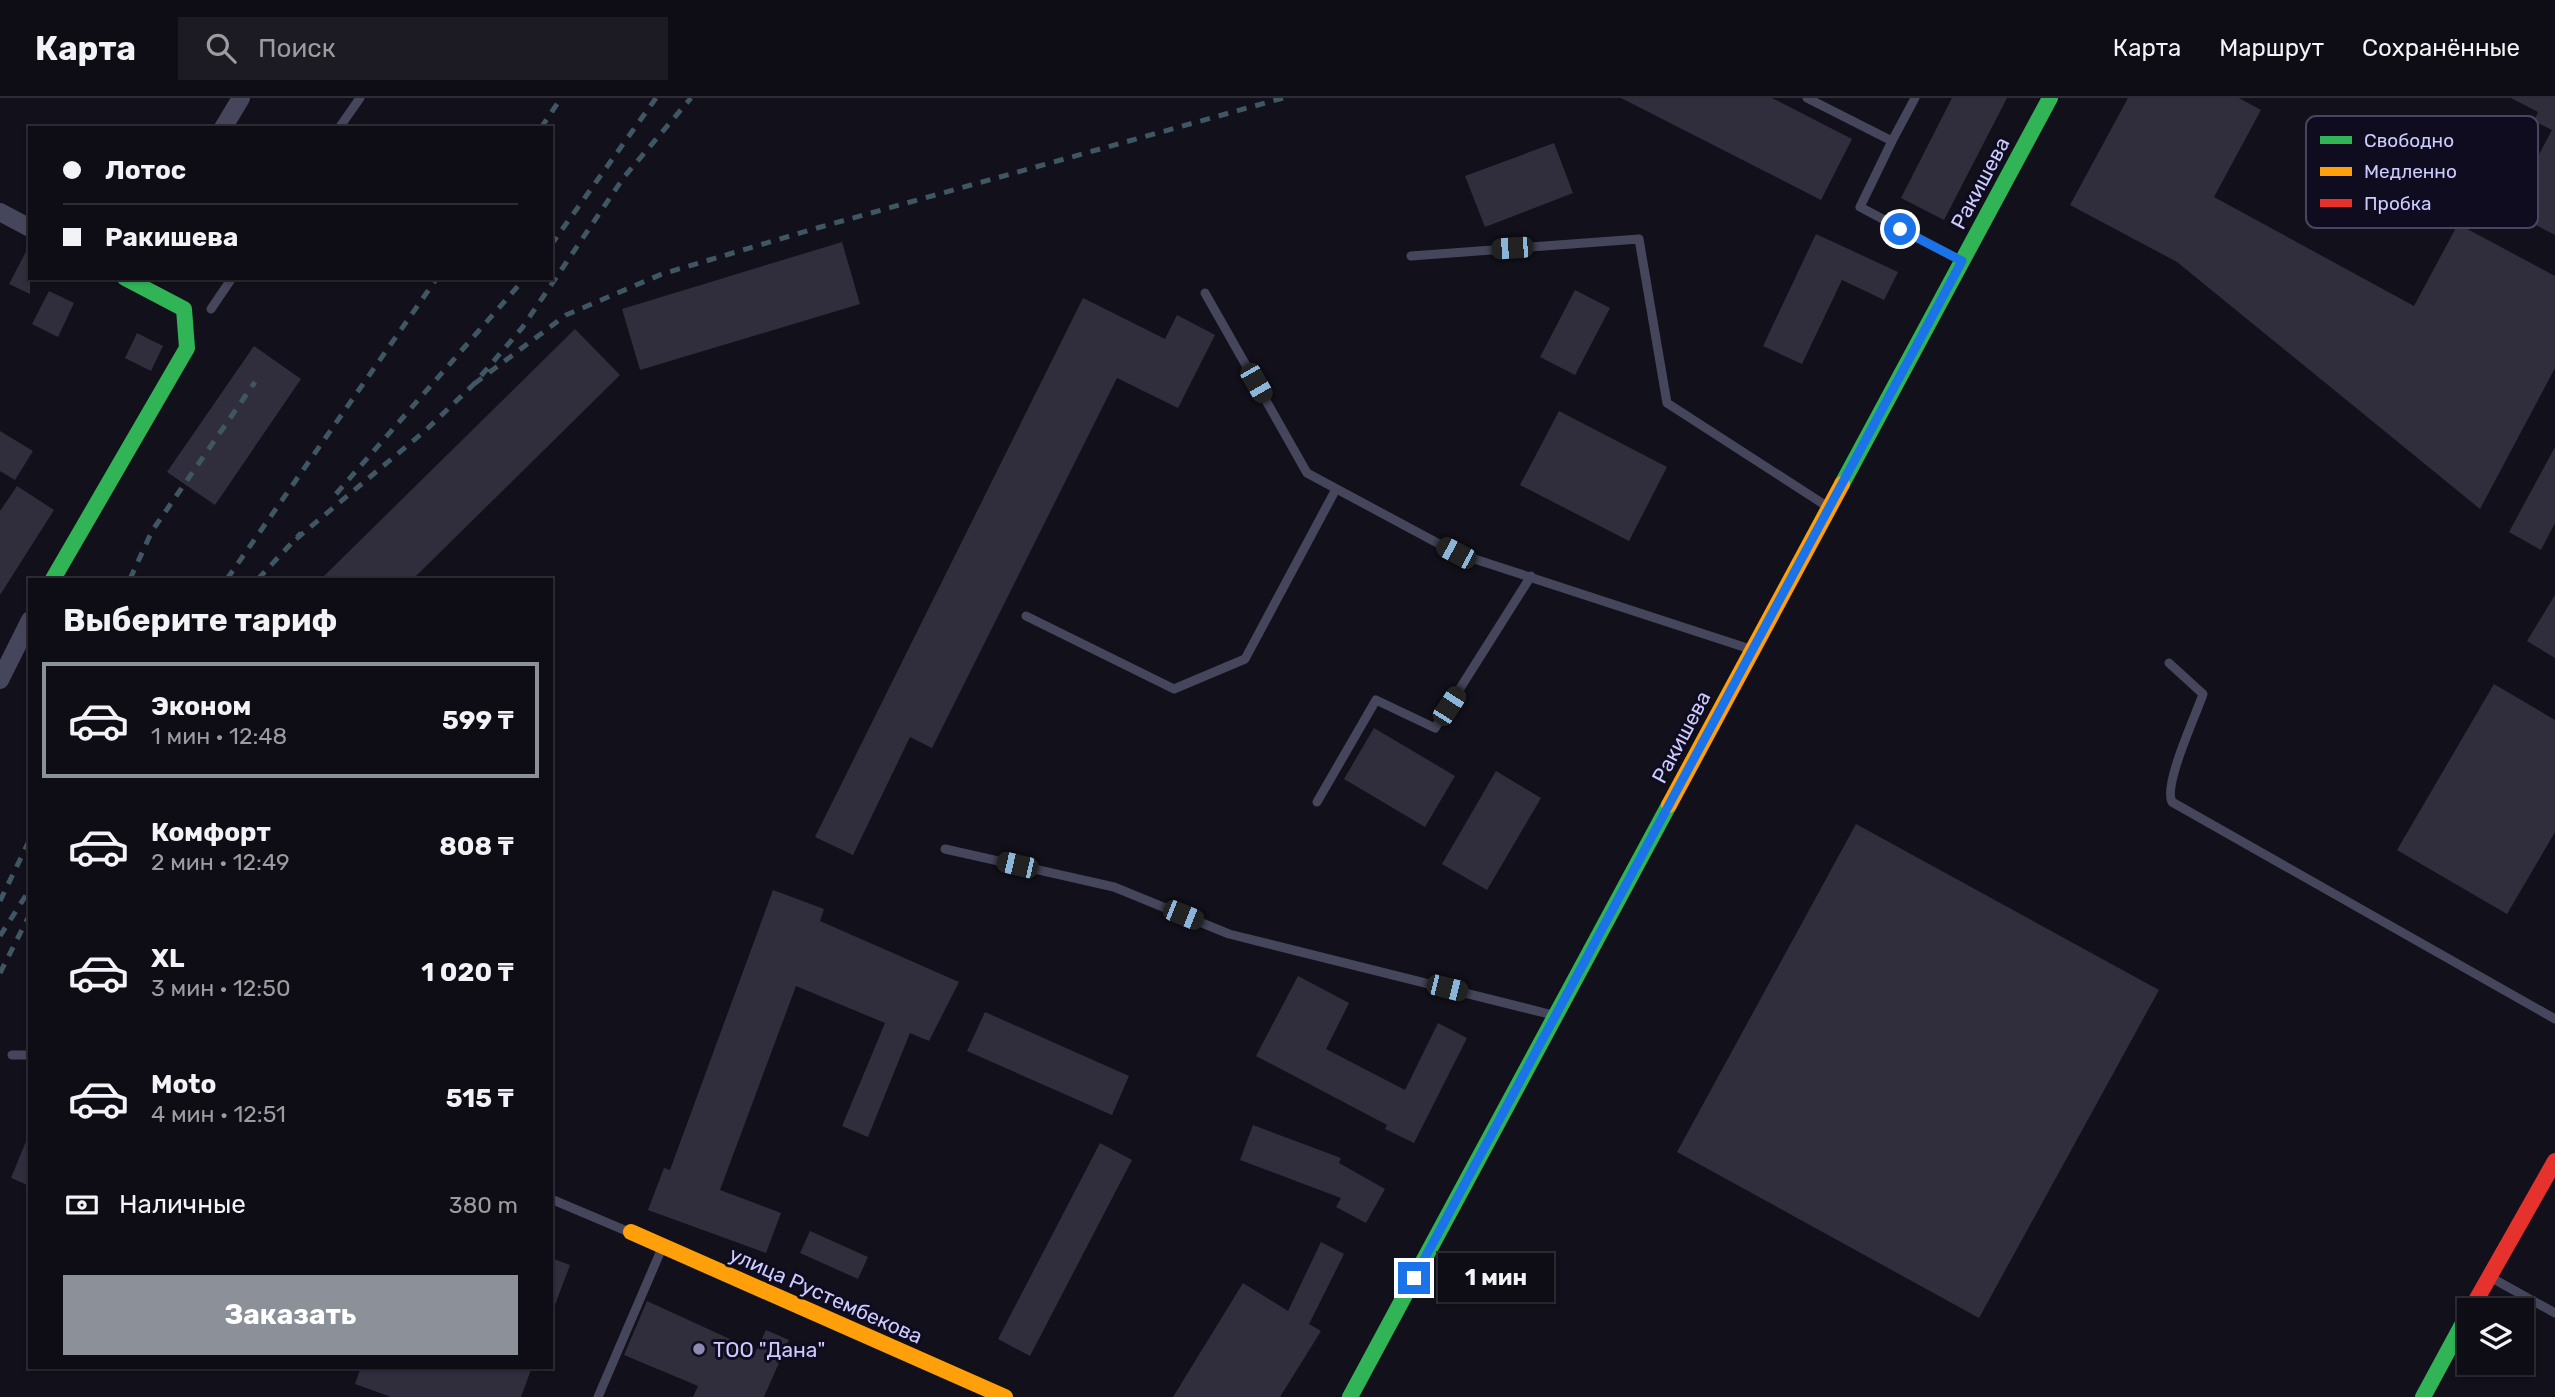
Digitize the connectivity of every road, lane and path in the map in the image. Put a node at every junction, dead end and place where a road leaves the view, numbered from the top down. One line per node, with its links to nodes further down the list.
1 (241, 98): 6 (street)
2 (360, 98): 7 (lane)
3 (1807, 98): 8 (lane)
4 (1915, 98): 8 (lane)
5 (2050, 98): 12 (street, Ракишева)
6 (224, 126)
7 (340, 126)
8 (1892, 141): 12 (lane)
9 (0, 212): 10 (street)
10 (28, 227)
11 (1410, 256): 18 (lane)
12 (1962, 261): 18 (street, Ракишева)
13 (132, 280): 20 (street)
14 (231, 280): 16 (lane)
15 (1205, 293): 17 (lane)
16 (211, 309)
17 (1336, 489): 19 (lane); 21 (lane)
18 (1829, 508): 23 (street, Ракишева)
19 (1531, 576): 23 (lane); 26 (lane)
20 (54, 578)
21 (1026, 616)
22 (28, 624): 25 (street)
23 (1752, 650): 28 (street, Ракишева)
24 (2169, 663): 29 (lane)
25 (0, 680)
26 (1317, 802)
27 (945, 849): 28 (lane)
28 (1555, 1015): 42 (street, Ракишева)
29 (2555, 1019)
30 (12, 1055): 31 (lane)
31 (28, 1055)
32 (2555, 1161): 36 (street)
33 (553, 1200): 34 (lane)
34 (631, 1232): 35 (street, улица Рустембекова)
35 (662, 1246): 40 (lane); 41 (street, улица Рустембекова)
36 (2489, 1276): 37 (street); 38 (lane)
37 (2477, 1298)
38 (2555, 1313)
39 (2457, 1335): 43 (street)
40 (597, 1397)
41 (1005, 1397)
42 (1350, 1397)
43 (2423, 1397)

